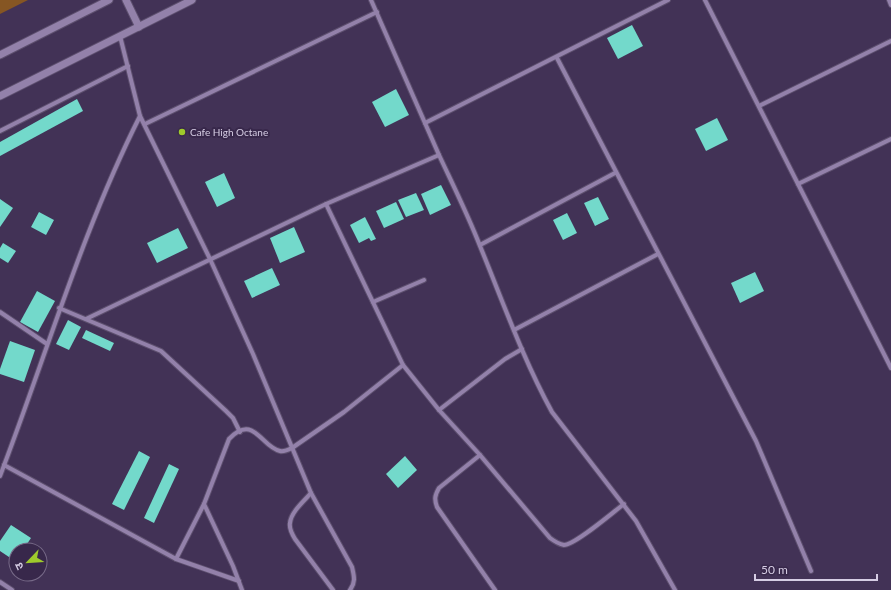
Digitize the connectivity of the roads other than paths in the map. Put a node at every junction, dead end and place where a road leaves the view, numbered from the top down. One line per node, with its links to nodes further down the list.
1 (109, 0): 13 (street)
2 (126, 0): 10 (street)
3 (192, 0): 10 (street)
4 (371, 0): 9 (street)
5 (668, 0): 14 (street)
6 (705, 0): 17 (street)
7 (889, 0): 8 (street)
8 (891, 5)
9 (376, 12): 19 (street); 20 (street)
10 (139, 27): 11 (street)
11 (120, 36): 15 (street); 16 (street)
12 (891, 41): 17 (street)
13 (0, 55)
14 (557, 58): 19 (street); 24 (street)
15 (128, 66): 18 (street); 21 (street)
16 (0, 96)
17 (759, 106): 25 (street)
18 (140, 116): 20 (street); 32 (street)
19 (425, 123): 23 (street)
20 (145, 124): 29 (street)
21 (0, 131)
22 (891, 139): 25 (street)
23 (439, 155): 26 (street); 27 (street)
24 (616, 173): 27 (street); 28 (street)
25 (798, 184): 39 (street)
26 (326, 204): 29 (street); 31 (street)
27 (480, 245): 35 (street)
28 (658, 254): 35 (street); 50 (street)
29 (210, 259): 34 (street); 42 (street)
30 (424, 280): 31 (street)
31 (373, 302): 38 (street)
32 (60, 308): 34 (street); 36 (street)
33 (0, 312): 36 (street)
34 (86, 319): 41 (street)
35 (514, 330): 37 (street)
36 (47, 344): 44 (street)
37 (522, 349): 40 (street); 48 (street)
38 (403, 365): 40 (street); 42 (street)
39 (891, 368)
40 (439, 410): 43 (street)
41 (240, 432): 42 (street); 47 (street)
42 (292, 448): 46 (street)
43 (480, 456): 48 (street); 57 (street)
44 (4, 465): 45 (street); 49 (street)
45 (0, 476)
46 (312, 493): 55 (street); 56 (street)
47 (204, 504): 49 (street); 51 (street)
48 (624, 504): 58 (street)
49 (176, 559): 51 (street)
50 (810, 571)
51 (239, 580): 54 (street)
52 (0, 582): 53 (street)
53 (12, 590)
54 (242, 590)
55 (333, 590)
56 (350, 590)
57 (495, 590)
58 (675, 590)

